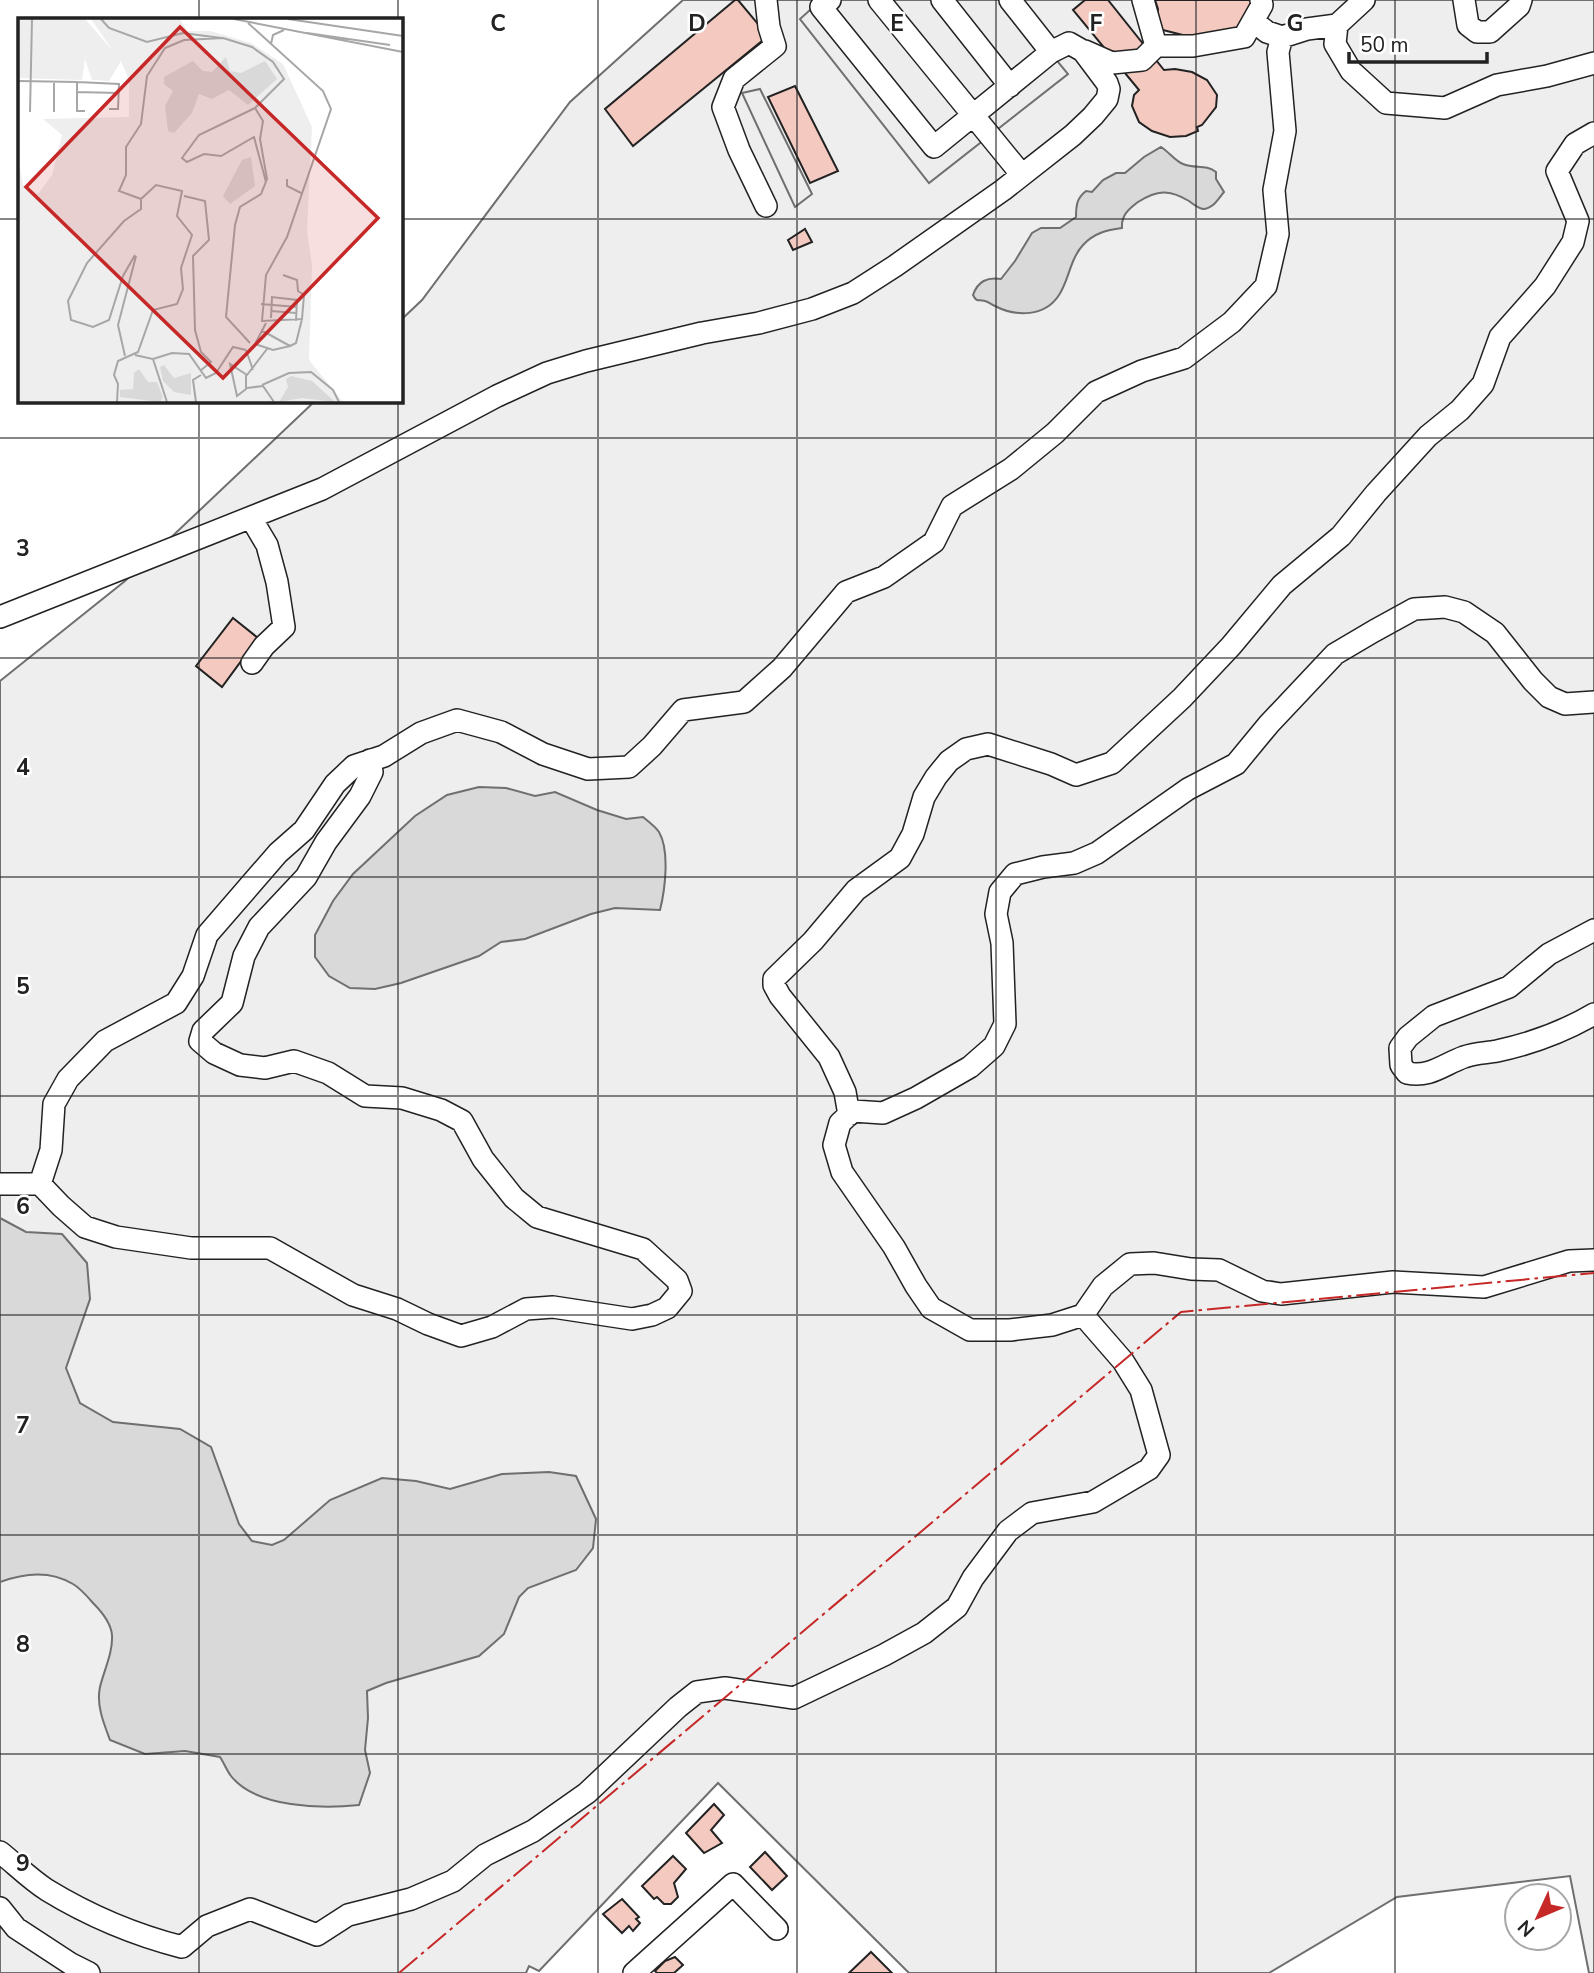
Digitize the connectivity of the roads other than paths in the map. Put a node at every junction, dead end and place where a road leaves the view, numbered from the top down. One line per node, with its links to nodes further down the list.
1 (766, 0): 22 (street)
2 (830, 0): 19 (street)
3 (879, 0): 19 (street)
4 (942, 0): 18 (street)
5 (1010, 0): 16 (street)
6 (1143, 0): 14 (street)
7 (1261, 0): 11 (street)
8 (1364, 0): 12 (street)
9 (1464, 0): 10 (street)
10 (1521, 0)
11 (1253, 21): 13 (street); 14 (street)
12 (1337, 25): 13 (street); 17 (street)
13 (1282, 37): 27 (street)
14 (1156, 46): 15 (street)
15 (1083, 51): 16 (street); 21 (street)
16 (1051, 52): 18 (street)
17 (1594, 63)
18 (1010, 86): 19 (street)
19 (974, 116): 21 (street)
20 (1594, 133): 30 (street)
21 (1023, 175): 23 (street)
22 (766, 206)
23 (251, 518): 24 (street); 25 (street)
24 (0, 617)
25 (252, 663)
26 (1594, 702): 30 (street)
27 (370, 761): 32 (street); 32 (street)
28 (1594, 930): 29 (street)
29 (1594, 1014)
30 (849, 1115): 34 (street)
31 (0, 1184): 32 (street)
32 (40, 1184)
33 (1594, 1260): 34 (street)
34 (1083, 1315): 35 (street)
35 (0, 1852)
36 (0, 1908): 39 (street)
37 (777, 1929): 38 (street)
38 (644, 1970)
39 (89, 1973)

